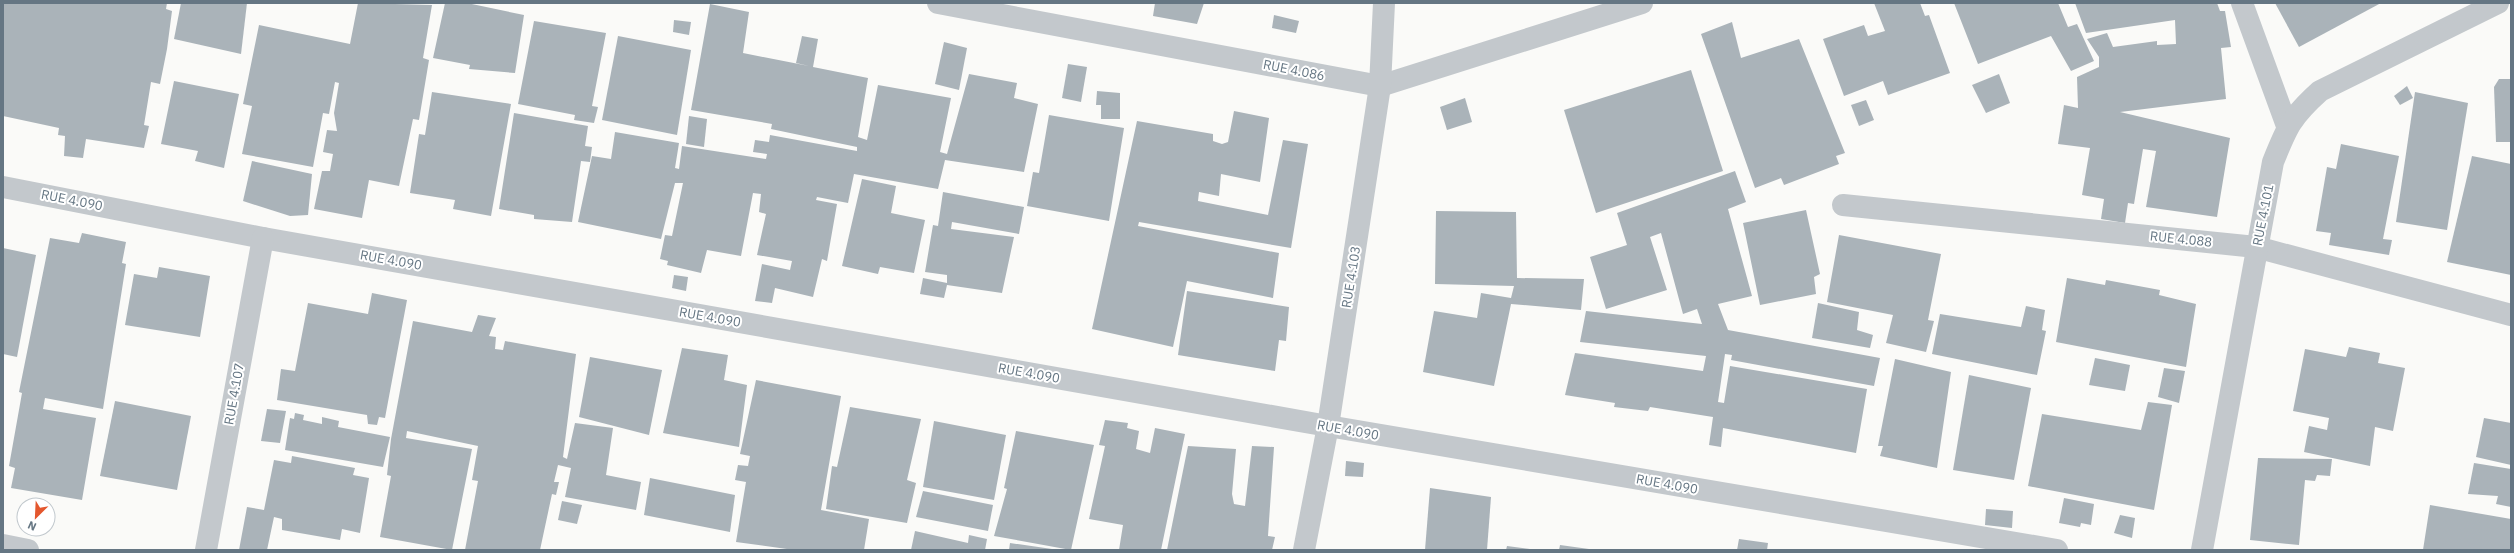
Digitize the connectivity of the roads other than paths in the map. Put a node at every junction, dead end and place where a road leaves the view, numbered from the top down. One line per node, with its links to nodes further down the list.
1 (938, 3): 6 (street, RUE 4.086)
2 (1384, 3): 6 (street, RUE 4.103)
3 (1642, 3): 6 (street, RUE 4.086)
4 (2242, 3): 7 (street)
5 (2498, 3): 7 (street, RUE 4.101)
6 (1380, 86): 13 (street, RUE 4.103)
7 (2287, 126): 11 (street, RUE 4.101)
8 (3, 186): 10 (street, RUE 4.090)
9 (1843, 205): 11 (street, RUE 4.088)
10 (263, 238): 13 (street, RUE 4.090); 16 (street, RUE 4.107)
11 (2256, 247): 12 (street, RUE 4.088); 19 (street, RUE 4.101)
12 (2511, 315)
13 (1328, 426): 17 (street, RUE 4.103); 18 (street, RUE 4.090)
14 (3, 545): 15 (street)
15 (28, 550)
16 (206, 550)
17 (1304, 550)
18 (2057, 550)
19 (2202, 550)

